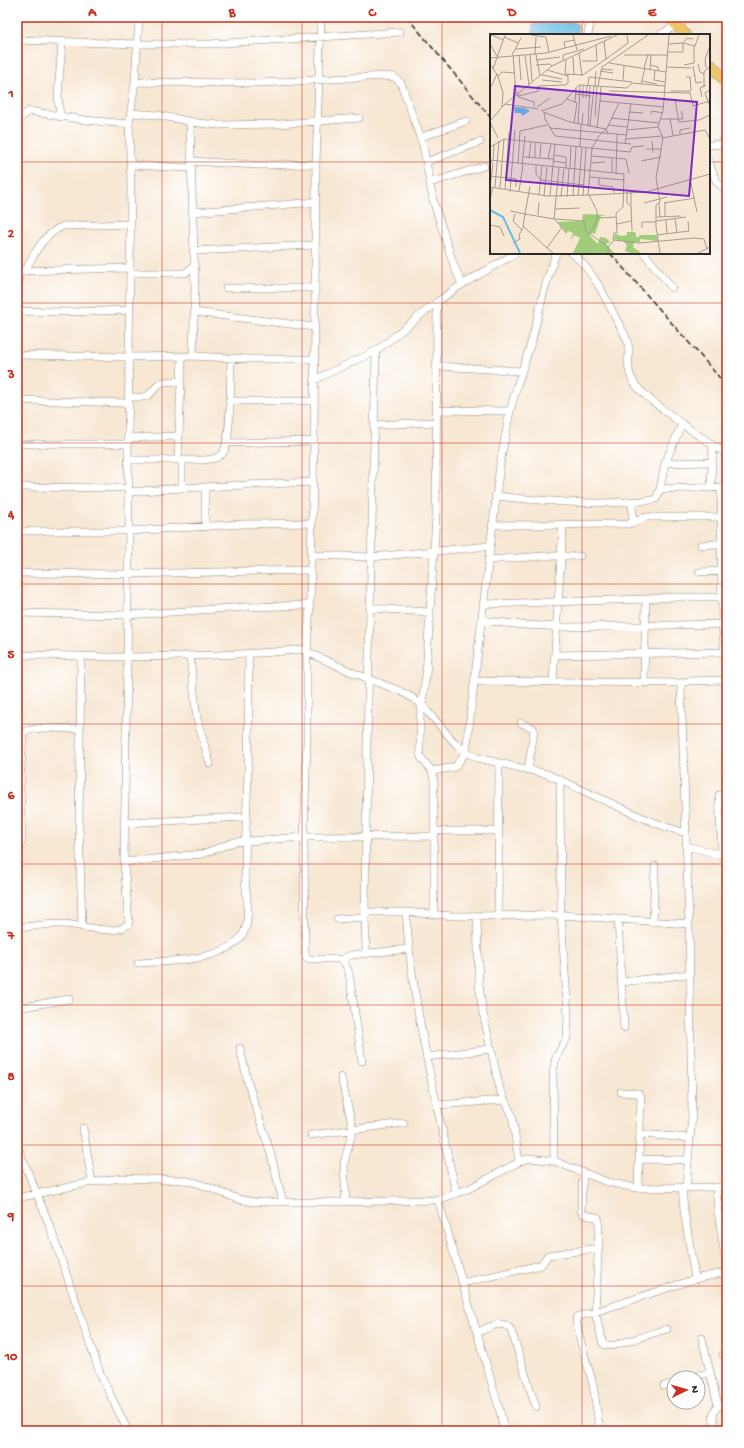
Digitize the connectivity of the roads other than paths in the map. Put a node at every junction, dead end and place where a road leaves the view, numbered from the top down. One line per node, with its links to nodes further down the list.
1 (139, 17): 12 (street)
2 (321, 17): 9 (street)
3 (591, 17): 7 (street)
4 (690, 17): 5 (street)
5 (679, 29): 8 (street)
6 (400, 32): 9 (street)
7 (588, 34)
8 (662, 34)
9 (320, 38): 12 (street); 14 (street)
10 (17, 40): 11 (street)
11 (62, 42): 12 (street); 18 (street)
12 (138, 44): 15 (street)
13 (710, 64): 16 (highway)
14 (319, 80): 15 (street); 21 (street); 26 (street)
15 (135, 82): 17 (street)
16 (727, 83)
17 (131, 113): 23 (street); 24 (street)
18 (60, 117): 20 (street); 24 (street)
19 (359, 118): 21 (street)
20 (17, 121)
21 (318, 121): 23 (street); 30 (street)
22 (466, 121): 26 (street)
23 (190, 122): 33 (street)
24 (129, 124): 32 (street)
25 (727, 136): 28 (street)
26 (421, 137): 29 (street)
27 (480, 142): 29 (street)
28 (710, 145)
29 (426, 162): 35 (street)
30 (316, 164): 33 (street); 37 (street)
31 (710, 164): 36 (street)
32 (131, 165): 33 (street); 39 (street)
33 (191, 165): 38 (street)
34 (484, 166): 35 (street)
35 (430, 183): 49 (street)
36 (727, 187)
37 (316, 202): 38 (street); 40 (street)
38 (192, 212): 41 (street)
39 (131, 224): 47 (street); 48 (street)
40 (315, 245): 41 (street); 51 (street)
41 (193, 250): 46 (street)
42 (514, 254): 49 (street)
43 (556, 254): 67 (street)
44 (573, 254): 77 (street)
45 (645, 254): 52 (street)
46 (194, 266): 47 (street); 56 (street)
47 (130, 270): 48 (street); 54 (street)
48 (20, 271): 55 (street)
49 (462, 284): 53 (street)
50 (226, 288): 51 (street)
51 (314, 288): 58 (street)
52 (672, 288)
53 (437, 302): 59 (street); 66 (street)
54 (130, 310): 55 (street); 63 (street)
55 (17, 312): 57 (street)
56 (194, 312): 58 (street); 62 (street)
57 (17, 326)
58 (314, 327): 65 (street)
59 (376, 352): 68 (street); 78 (street)
60 (17, 355): 63 (street)
61 (182, 356): 62 (street); 63 (street); 69 (street)
62 (193, 356): 64 (street)
63 (130, 357): 71 (street)
64 (231, 358): 65 (street); 72 (street)
65 (314, 359): 68 (street)
66 (436, 366): 67 (street); 74 (street)
67 (522, 370): 75 (street)
68 (314, 380): 73 (street)
69 (181, 381): 71 (street); 79 (street)
70 (17, 400): 71 (street)
71 (129, 400): 80 (street)
72 (230, 401): 73 (street); 82 (street)
73 (314, 401): 81 (street)
74 (436, 410): 75 (street); 76 (street)
75 (510, 411): 98 (street)
76 (436, 422): 78 (street); 111 (street)
77 (682, 424): 84 (street); 89 (street)
78 (374, 425): 115 (street)
79 (179, 436): 80 (street); 87 (street)
80 (128, 441): 83 (street); 86 (street)
81 (314, 441): 82 (street); 90 (street)
82 (226, 442): 87 (street)
83 (17, 444)
84 (713, 445): 85 (street); 88 (street)
85 (727, 454)
86 (128, 460): 87 (street); 97 (street)
87 (180, 460): 94 (street)
88 (712, 462): 89 (street); 95 (street)
89 (665, 463): 96 (street)
90 (312, 482): 92 (street); 101 (street)
91 (17, 487): 97 (street)
92 (205, 487): 94 (street); 105 (street)
93 (724, 487): 95 (street); 100 (street)
94 (182, 488): 97 (street)
95 (711, 488): 96 (street)
96 (660, 489): 99 (street)
97 (128, 490): 107 (street)
98 (495, 496): 99 (street); 103 (street)
99 (632, 502): 102 (street)
100 (724, 517): 102 (street); 108 (street)
101 (312, 523): 105 (street); 112 (street)
102 (632, 523): 104 (street)
103 (492, 525): 104 (street); 110 (street)
104 (563, 526): 113 (street)
105 (205, 527): 107 (street)
106 (17, 530): 107 (street)
107 (129, 531): 121 (street)
108 (724, 544): 109 (street); 119 (street)
109 (701, 545)
110 (490, 546): 111 (street); 116 (street)
111 (434, 550): 115 (street); 128 (street)
112 (311, 555): 115 (street); 117 (street)
113 (560, 556): 114 (street); 116 (street); 124 (street)
114 (580, 556)
115 (371, 557): 127 (street)
116 (488, 560): 125 (street)
117 (311, 570): 121 (street); 126 (street)
118 (699, 572): 119 (street)
119 (724, 572): 122 (street)
120 (17, 573): 121 (street)
121 (128, 574): 130 (street)
122 (724, 597): 123 (street); 132 (street)
123 (646, 599): 124 (street); 133 (street)
124 (558, 602): 125 (street); 134 (street)
125 (483, 604): 131 (street)
126 (310, 605): 130 (street); 135 (street)
127 (370, 608): 128 (street); 144 (street)
128 (430, 612): 150 (street)
129 (17, 613): 130 (street)
130 (127, 615): 143 (street)
131 (481, 620): 134 (street); 146 (street)
132 (724, 624): 133 (street); 136 (street)
133 (645, 626): 134 (street); 137 (street)
134 (557, 627): 140 (street)
135 (307, 650): 138 (street); 144 (street); 165 (street)
136 (726, 652): 137 (street)
137 (645, 653): 140 (street); 148 (street)
138 (249, 654): 142 (street); 160 (street)
139 (17, 655): 141 (street)
140 (555, 655): 147 (street)
141 (81, 656): 143 (street); 152 (street)
142 (190, 656): 143 (street); 155 (street)
143 (127, 657): 161 (street)
144 (368, 680): 150 (street); 166 (street)
145 (727, 680): 149 (street)
146 (475, 681): 147 (street); 153 (street)
147 (553, 682): 148 (street)
148 (644, 683): 149 (street)
149 (682, 683): 164 (street)
150 (421, 704): 153 (street); 157 (street)
151 (522, 723): 156 (street)
152 (80, 729): 169 (street); 183 (street)
153 (466, 752): 154 (street); 157 (street)
154 (499, 763): 156 (street); 162 (street)
155 (210, 764)
156 (528, 770): 158 (street)
157 (432, 771): 163 (street)
158 (560, 779): 164 (street); 178 (street)
159 (719, 795): 170 (street)
160 (246, 817): 161 (street); 167 (street)
161 (125, 823): 171 (street)
162 (499, 831): 163 (street); 177 (street)
163 (434, 833): 166 (street); 175 (street)
164 (686, 833): 168 (street)
165 (304, 837): 166 (street); 167 (street); 187 (street)
166 (366, 837): 174 (street)
167 (245, 841): 171 (street); 188 (street)
168 (687, 846): 170 (street); 182 (street)
169 (17, 849)
170 (726, 857)
171 (124, 862): 183 (street)
172 (655, 866): 181 (street)
173 (406, 912): 174 (street); 175 (street); 185 (street)
174 (365, 915): 180 (street); 186 (street)
175 (434, 915): 176 (street)
176 (477, 916): 177 (street); 195 (street)
177 (498, 916): 178 (street)
178 (561, 916): 179 (street); 211 (street)
179 (618, 919): 181 (street); 190 (street)
180 (336, 920)
181 (653, 922): 182 (street)
182 (689, 924): 189 (street)
183 (82, 927): 184 (street)
184 (17, 928)
185 (408, 949): 186 (street); 196 (street)
186 (366, 953): 187 (street)
187 (341, 960): 197 (street)
188 (138, 963)
189 (690, 974): 190 (street); 207 (street)
190 (622, 982): 193 (street)
191 (69, 999): 192 (street)
192 (17, 1008)
193 (624, 1028)
194 (240, 1048): 223 (street)
195 (490, 1049): 196 (street); 200 (street)
196 (427, 1057): 201 (street)
197 (362, 1061)
198 (341, 1077): 204 (street)
199 (621, 1092): 205 (street)
200 (504, 1100): 201 (street); 212 (street)
201 (437, 1105): 220 (street)
202 (404, 1123): 204 (street)
203 (83, 1128): 214 (street)
204 (353, 1129): 206 (street); 224 (street)
205 (640, 1134): 207 (street); 209 (street)
206 (311, 1135)
207 (690, 1138): 210 (street)
208 (17, 1145): 219 (street)
209 (639, 1159): 210 (street); 217 (street)
210 (688, 1160): 218 (street)
211 (554, 1161): 212 (street); 213 (street)
212 (519, 1162): 220 (street)
213 (583, 1174): 217 (street); 225 (street)
214 (92, 1182): 219 (street); 223 (street)
215 (716, 1187): 216 (street); 218 (street); 226 (street)
216 (727, 1187)
217 (638, 1188): 218 (street)
218 (684, 1188): 227 (street)
219 (37, 1193): 221 (street); 238 (street)
220 (456, 1193): 222 (street)
221 (17, 1198)
222 (438, 1199): 224 (street); 228 (street)
223 (283, 1202): 224 (street)
224 (346, 1202)
225 (599, 1248): 228 (street); 229 (street)
226 (727, 1271): 227 (street)
227 (694, 1279): 229 (street)
228 (462, 1283): 231 (street)
229 (595, 1312): 230 (street); 240 (street)
230 (667, 1329)
231 (477, 1333): 237 (street); 239 (street)
232 (702, 1338): 233 (street)
233 (710, 1372): 234 (street); 236 (street)
234 (706, 1373)
235 (727, 1404): 236 (street)
236 (718, 1406): 241 (street)
237 (536, 1407)
238 (128, 1431)
239 (504, 1431)
240 (600, 1431)
241 (717, 1431)

